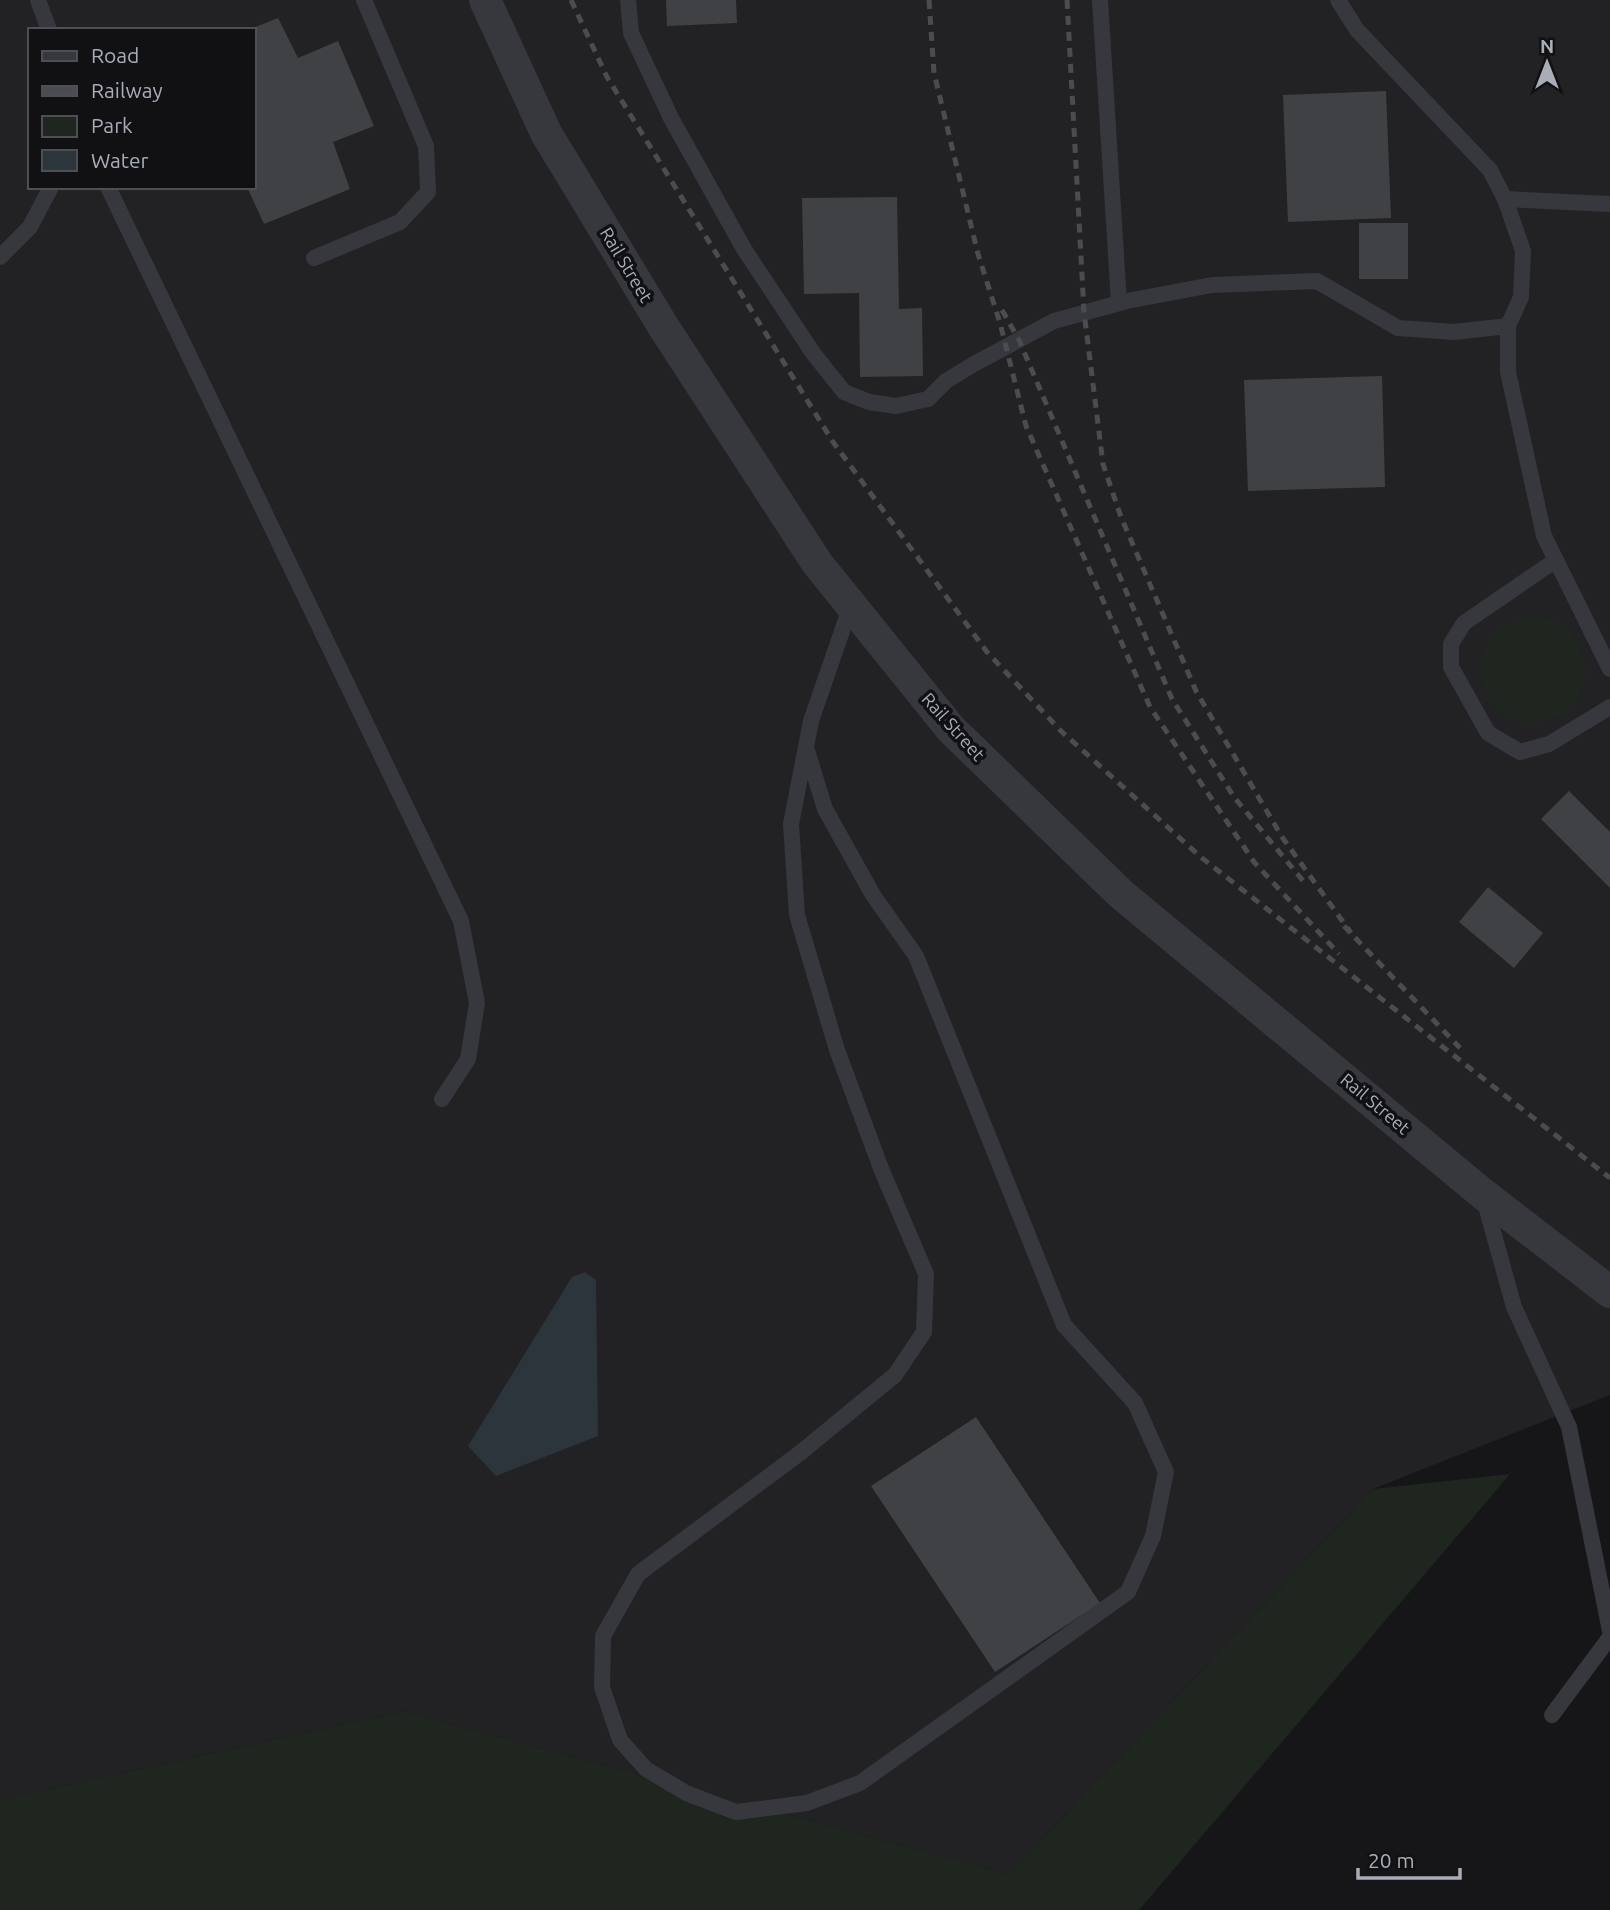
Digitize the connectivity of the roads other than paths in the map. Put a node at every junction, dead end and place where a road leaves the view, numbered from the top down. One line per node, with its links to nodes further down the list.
1 (38, 0): 7 (lane)
2 (364, 0): 13 (lane)
3 (485, 0): 17 (street, Rail Street)
4 (628, 0): 14 (lane)
5 (1100, 0): 14 (lane)
6 (1338, 0): 10 (lane)
7 (48, 28)
8 (50, 189): 12 (lane)
9 (109, 189): 21 (lane)
10 (1505, 199): 11 (lane); 15 (lane)
11 (1610, 204)
12 (0, 257)
13 (314, 258)
14 (1119, 303): 15 (lane)
15 (1508, 326): 16 (lane)
16 (1556, 560): 18 (lane); 19 (lane)
17 (851, 605): 20 (lane); 22 (street, Rail Street)
18 (1610, 670)
19 (1610, 707)
20 (806, 747): 20 (lane)
21 (442, 1099)
22 (1483, 1194): 23 (street, Rail Street); 24 (lane)
23 (1610, 1292)
24 (1610, 1631)
25 (1610, 1637): 26 (lane)
26 (1552, 1715)

